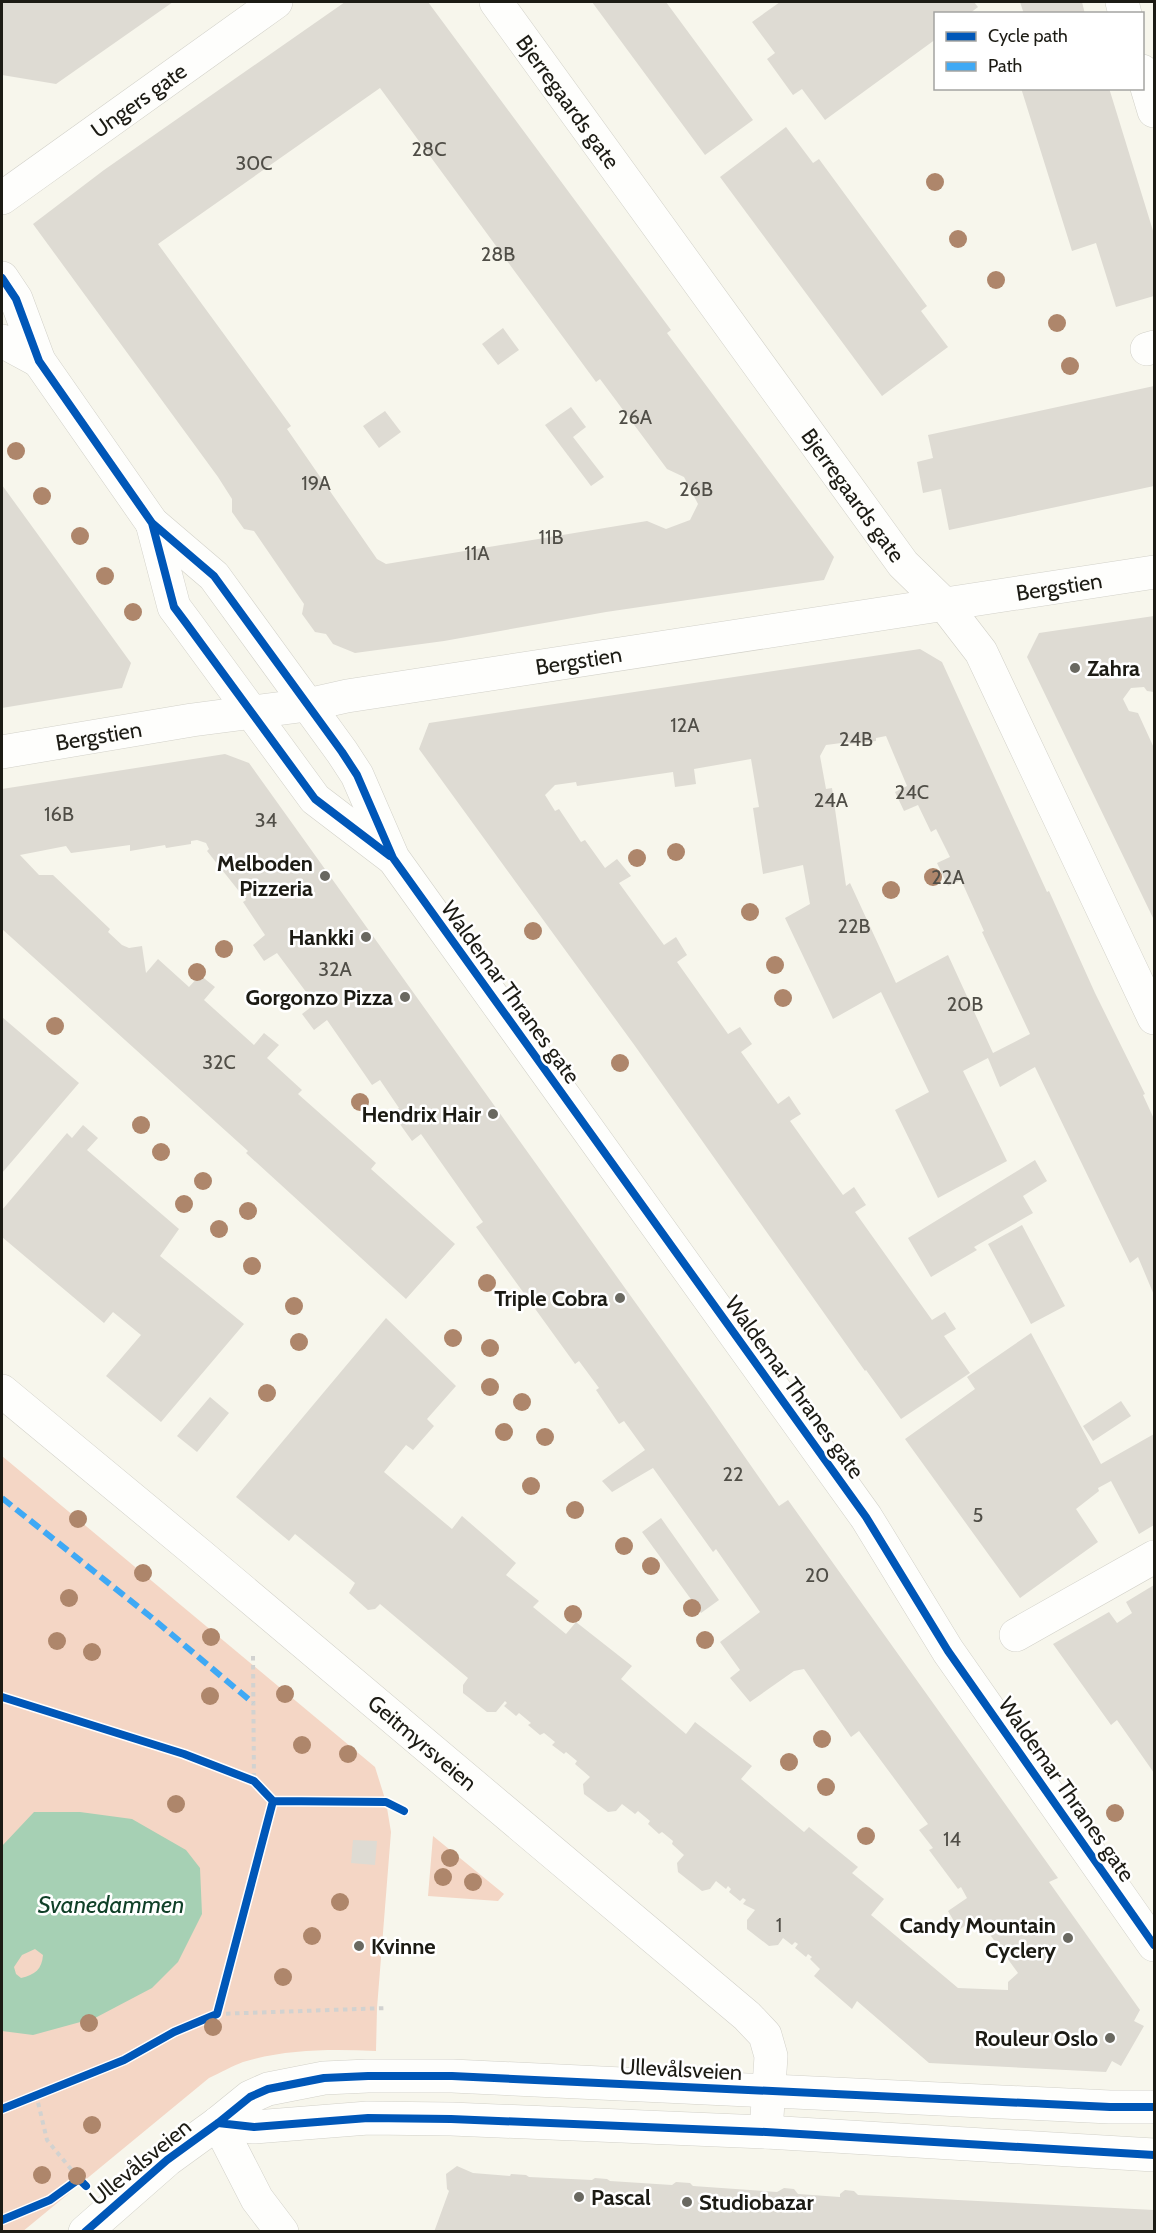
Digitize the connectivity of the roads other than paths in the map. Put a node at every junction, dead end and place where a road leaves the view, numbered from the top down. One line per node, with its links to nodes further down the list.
1 (276, 2): 5 (street, Ungers gate)
2 (496, 2): 11 (street, Bjerregaards gate)
3 (1144, 74): 4 (street)
4 (1155, 111)
5 (2, 198)
6 (2, 278): 8 (street, Waldemar Thranes gate)
7 (2, 341): 8 (street, Waldemar Thranes gate)
8 (39, 361): 9 (street, Waldemar Thranes gate)
9 (152, 523): 12 (street, Waldemar Thranes gate); 13 (street, Waldemar Thranes gate)
10 (1155, 572): 11 (street, Bergstien)
11 (944, 604): 12 (street, Bergstien); 16 (street, Bjerregaards gate)
12 (307, 705): 13 (street, Bergstien); 15 (street, Waldemar Thranes gate)
13 (252, 713): 14 (street, Bergstien); 15 (street, Waldemar Thranes gate)
14 (2, 753)
15 (393, 858): 20 (street, Waldemar Thranes gate)
16 (1155, 1018)
17 (2, 1391): 21 (street, Geitmyrsveien)
18 (1155, 1557): 19 (street)
19 (1016, 1635)
20 (1155, 1945)
21 (770, 2091): 22 (street, Ullevålsveien); 23 (street, Ullevålsveien); 24 (street, Geitmyrsveien)
22 (1155, 2107)
23 (218, 2123): 24 (street, Ullevålsveien); 26 (street, Ullevålsveien); 27 (street)
24 (766, 2132): 25 (street, Ullevålsveien)
25 (1155, 2155)
26 (86, 2232)
27 (282, 2232)

